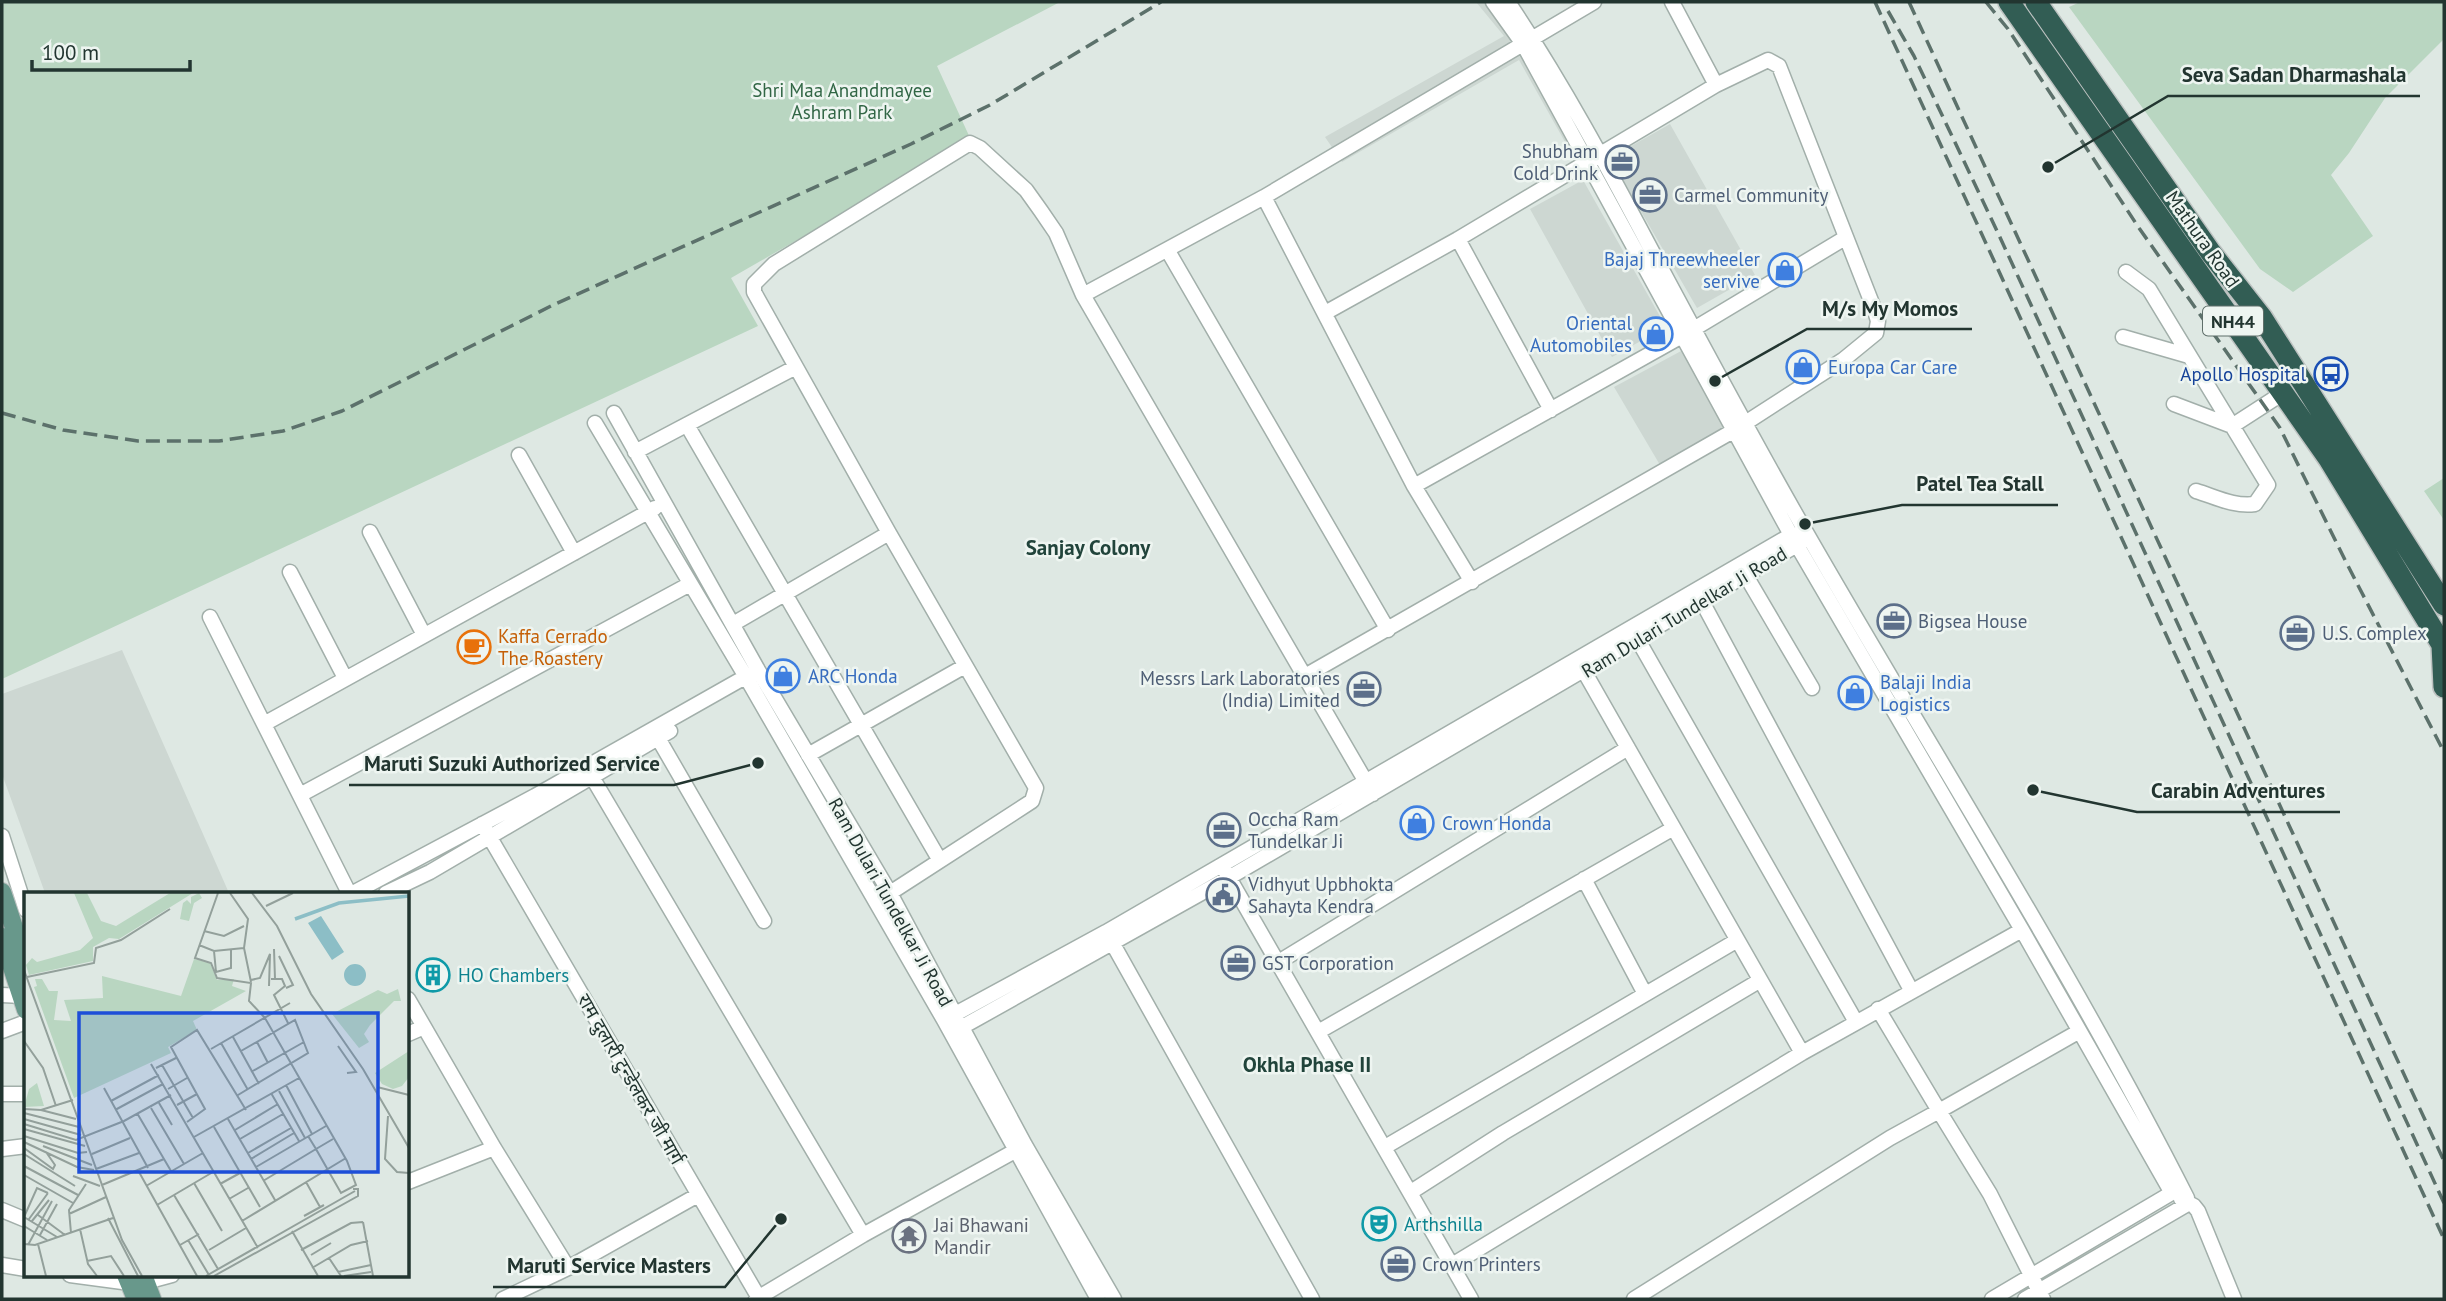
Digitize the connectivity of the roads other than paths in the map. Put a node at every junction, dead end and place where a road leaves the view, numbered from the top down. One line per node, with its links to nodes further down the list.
1 (1493, 2): 7 (street)
2 (1508, 2): 7 (street)
3 (1594, 2): 7 (street)
4 (1672, 2): 8 (street)
5 (2009, 2): 22 (highway, Mathura Road / NH44)
6 (2036, 2): 47 (highway, Mathura Road / NH44)
7 (1528, 41): 9 (street); 10 (street); 11 (street)
8 (1717, 85): 9 (street); 12 (street)
9 (1601, 154): 10 (street); 18 (street)
10 (1587, 163): 13 (street); 18 (street)
11 (1264, 197): 14 (street); 17 (street)
12 (1845, 237): 18 (street); 29 (street)
13 (1458, 239): 17 (street); 24 (street)
14 (1168, 251): 16 (street); 50 (street)
15 (2126, 272): 20 (street)
16 (1083, 295): 21 (street); 56 (street)
17 (1325, 313): 32 (street)
18 (1688, 332): 24 (street); 29 (street)
19 (2123, 337): 20 (street)
20 (2189, 356): 28 (street)
21 (796, 367): 27 (street); 37 (street)
22 (2283, 393): 28 (street); 53 (highway, Mathura Road / NH44)
23 (2175, 404): 28 (street)
24 (1551, 410): 32 (street)
25 (614, 413): 30 (street)
26 (596, 423): 35 (street)
27 (687, 425): 30 (street); 45 (street)
28 (2232, 426): 33 (street)
29 (1740, 427): 38 (street); 39 (street); 43 (street)
30 (635, 452): 34 (street)
31 (519, 455): 40 (street)
32 (1415, 486): 43 (street)
33 (2196, 491)
34 (664, 503): 35 (street); 49 (street)
35 (648, 512): 40 (street); 44 (street)
36 (370, 531): 51 (street)
37 (888, 533): 45 (street); 55 (street)
38 (1807, 534): 39 (street, Ram Dulari Tundelkar Ji Road); 113 (street)
39 (1794, 540): 41 (street, Ram Dulari Tundelkar Ji Road); 82 (street)
40 (574, 553): 51 (street)
41 (1743, 570): 46 (street, Ram Dulari Tundelkar Ji Road); 60 (street)
42 (290, 572): 58 (street)
43 (1472, 582): 50 (street)
44 (690, 583): 57 (street); 68 (street)
45 (784, 593): 49 (street); 62 (street)
46 (1698, 596): 52 (street, Ram Dulari Tundelkar Ji Road); 54 (street, Ram Dulari Tundelkar Ji Road); 89 (street)
47 (2444, 605)
48 (210, 617): 61 (street)
49 (733, 624): 57 (street)
50 (1388, 630): 56 (street)
51 (424, 635): 58 (street)
52 (1638, 640): 54 (street, Ram Dulari Tundelkar Ji Road); 95 (street)
53 (2443, 646): 59 (highway)
54 (1581, 665): 64 (street); 67 (street, Ram Dulari Tundelkar Ji Road)
55 (965, 666): 62 (street); 72 (street)
56 (1305, 676): 67 (street)
57 (754, 677): 63 (street); 65 (street, Ram Dulari Tundelkar Ji Road); 70 (street); 97 (street, Ram Dulari Tundelkar Ji Road)
58 (345, 678): 61 (street)
59 (2444, 687)
60 (1812, 688)
61 (264, 724): 68 (street)
62 (861, 725): 65 (street); 72 (street)
63 (658, 738): 66 (street); 81 (street)
64 (1628, 748): 69 (street); 87 (street)
65 (808, 755): 79 (street, Ram Dulari Tundelkar Ji Road)
66 (592, 777): 70 (street); 119 (street)
67 (1370, 788): 73 (street, Ram Dulari Tundelkar Ji Road)
68 (300, 795): 76 (street)
69 (1672, 829): 74 (street); 85 (street)
70 (486, 830): 77 (street); 78 (street); 115 (street, राम दुलारी टुन्डेलकर जी मार्ग)
71 (3, 844): 80 (street)
72 (939, 859): 79 (street)
73 (1226, 871): 84 (street, Ram Dulari Tundelkar Ji Road); 87 (street)
74 (1584, 879): 90 (street); 100 (street)
75 (2, 892): 86 (main road)
76 (350, 892)
77 (353, 892)
78 (388, 892)
79 (890, 892): 97 (street, Ram Dulari Tundelkar Ji Road)
80 (24, 904)
81 (764, 921)
82 (2022, 930): 89 (street); 101 (street)
83 (2, 937): 93 (main road)
84 (1110, 938): 97 (street, Ram Dulari Tundelkar Ji Road); 133 (street)
85 (1736, 941): 88 (street); 90 (street)
86 (24, 957)
87 (1277, 962): 100 (street)
88 (1759, 981): 103 (street); 114 (street)
89 (1911, 990): 94 (street)
90 (1645, 994): 109 (street)
91 (2, 995): 93 (street)
92 (410, 1002): 98 (street)
93 (24, 1003)
94 (1878, 1009): 95 (street); 106 (street)
95 (1856, 1022): 103 (street)
96 (24, 1023): 99 (street)
97 (952, 1024): 108 (street, Ram Dulari Tundelkar Ji Road)
98 (424, 1027): 102 (street); 110 (street)
99 (2, 1031)
100 (1318, 1032): 109 (street)
101 (2078, 1032): 106 (street); 113 (street)
102 (410, 1033)
103 (1802, 1053): 121 (street)
104 (2, 1094): 105 (street)
105 (24, 1094)
106 (1939, 1111): 126 (street); 135 (street)
107 (24, 1146): 111 (street)
108 (1021, 1147): 119 (street); 132 (street, Ram Dulari Tundelkar Ji Road)
109 (1385, 1147): 114 (street)
110 (494, 1148): 112 (street); 122 (street)
111 (2, 1149)
112 (410, 1181)
113 (2176, 1191): 116 (street); 126 (street)
114 (1411, 1192): 121 (street)
115 (698, 1195): 122 (street); 129 (street, राम दुलारी टुन्डेलकर जी मार्ग)
116 (2188, 1202): 128 (street); 138 (street)
117 (2, 1210): 118 (street)
118 (24, 1219)
119 (863, 1235): 129 (street)
120 (2, 1265): 123 (street)
121 (1452, 1265): 134 (street)
122 (568, 1268): 131 (street)
123 (24, 1269)
124 (78, 1276): 127 (street)
125 (168, 1276): 127 (street)
126 (2032, 1276): 128 (street); 136 (street)
127 (136, 1283): 130 (main road)
128 (2041, 1296): 137 (street)
129 (757, 1298)
130 (152, 1299)
131 (503, 1299)
132 (1109, 1299)
133 (1312, 1299)
134 (1471, 1299)
135 (1634, 1299)
136 (1992, 1299)
137 (2025, 1299)
138 (2234, 1299)

